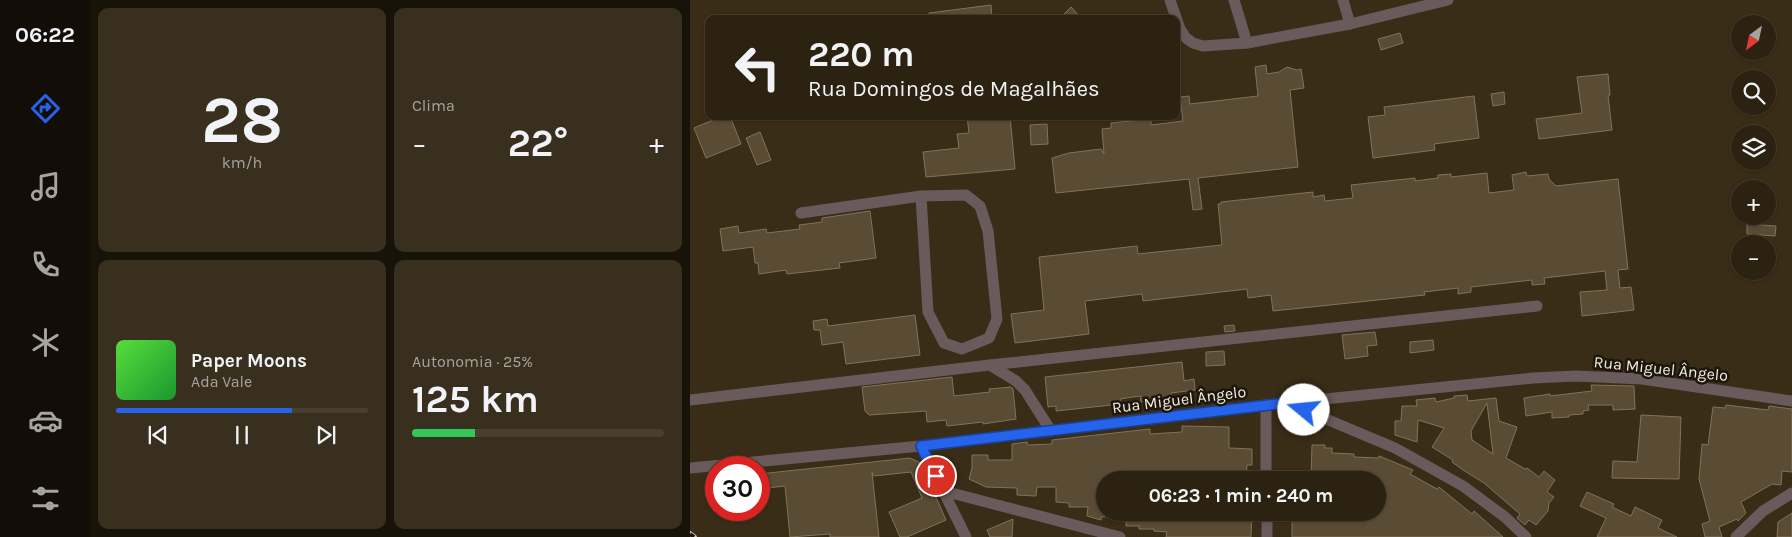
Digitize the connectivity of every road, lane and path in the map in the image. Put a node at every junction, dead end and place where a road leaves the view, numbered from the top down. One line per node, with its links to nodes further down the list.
1 (1170, 0): 5 (street)
2 (1234, 0): 8 (street)
3 (1344, 0): 6 (street)
4 (1448, 0): 6 (street)
5 (1175, 15)
6 (1350, 24): 8 (street)
7 (1180, 29): 8 (street)
8 (1247, 43)
9 (920, 196): 10 (street); 12 (street); 12 (street)
10 (801, 213)
11 (1537, 306): 13 (street)
12 (962, 349): 14 (street)
13 (990, 364): 14 (street); 19 (street)
14 (962, 367): 15 (street)
15 (690, 400)
16 (1792, 401): 17 (street, Rua Miguel Ângelo)
17 (1286, 403): 18 (street, Rua Miguel Ângelo); 29 (street)
18 (1266, 405): 19 (street, Rua Miguel Ângelo); 22 (street)
19 (1051, 430): 20 (street, Rua Miguel Ângelo)
20 (921, 446): 21 (street, Rua Miguel Ângelo); 23 (street)
21 (690, 468)
22 (1266, 471)
23 (944, 491): 26 (street); 27 (street)
24 (1792, 493): 30 (street)
25 (1267, 521): 28 (street)
26 (966, 537)
27 (1120, 537)
28 (1267, 537)
29 (1526, 537)
30 (1736, 537)

